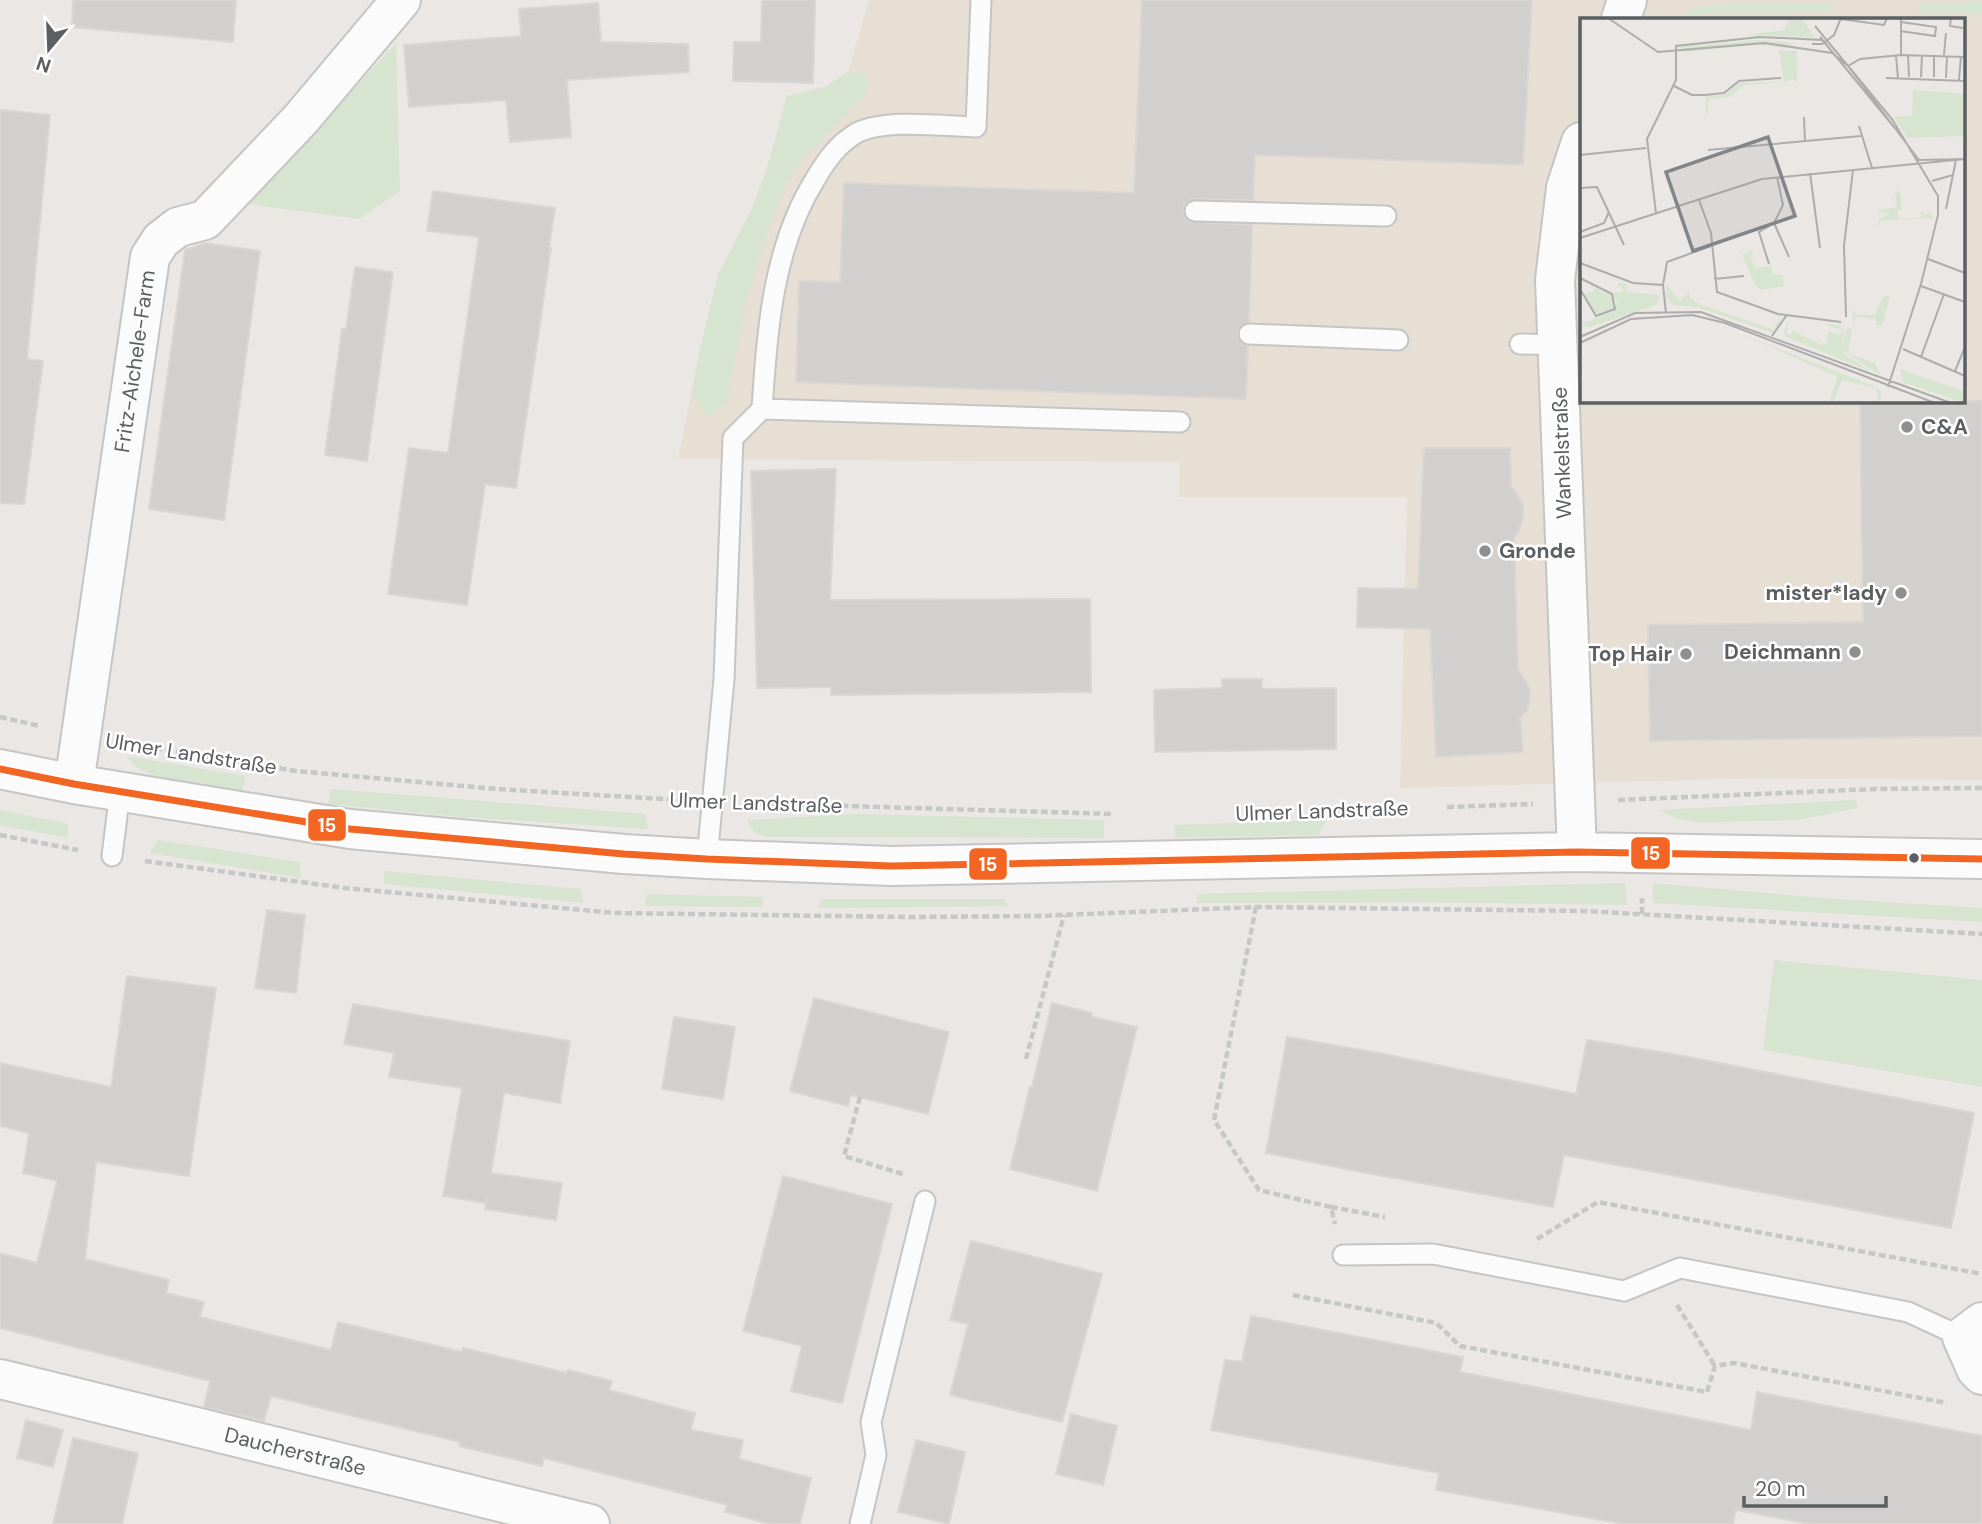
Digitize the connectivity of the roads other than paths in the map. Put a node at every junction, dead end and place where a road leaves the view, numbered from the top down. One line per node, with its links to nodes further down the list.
1 (401, 0): 15 (street, Fritz-Aichele-Farm)
2 (981, 0): 12 (lane)
3 (1627, 0): 4 (street)
4 (1621, 18)
5 (1580, 145): 11 (street, Wankelstraße)
6 (1195, 211): 7 (lane)
7 (1386, 216)
8 (1249, 334): 9 (lane)
9 (1398, 340)
10 (1520, 344): 11 (lane)
11 (1558, 345): 17 (street, Wankelstraße)
12 (762, 410): 13 (lane); 19 (lane)
13 (1180, 422)
14 (0, 769): 15 (street)
15 (74, 784): 16 (street)
16 (120, 792): 18 (lane); 19 (street)
17 (1577, 852): 19 (street); 20 (street)
18 (112, 856)
19 (708, 859)
20 (1982, 859)
21 (925, 1201): 27 (lane)
22 (1343, 1255): 23 (lane)
23 (1972, 1329): 24 (street)
24 (1982, 1375)
25 (0, 1379): 26 (street, Daucherstraße)
26 (590, 1524)
27 (860, 1524)

